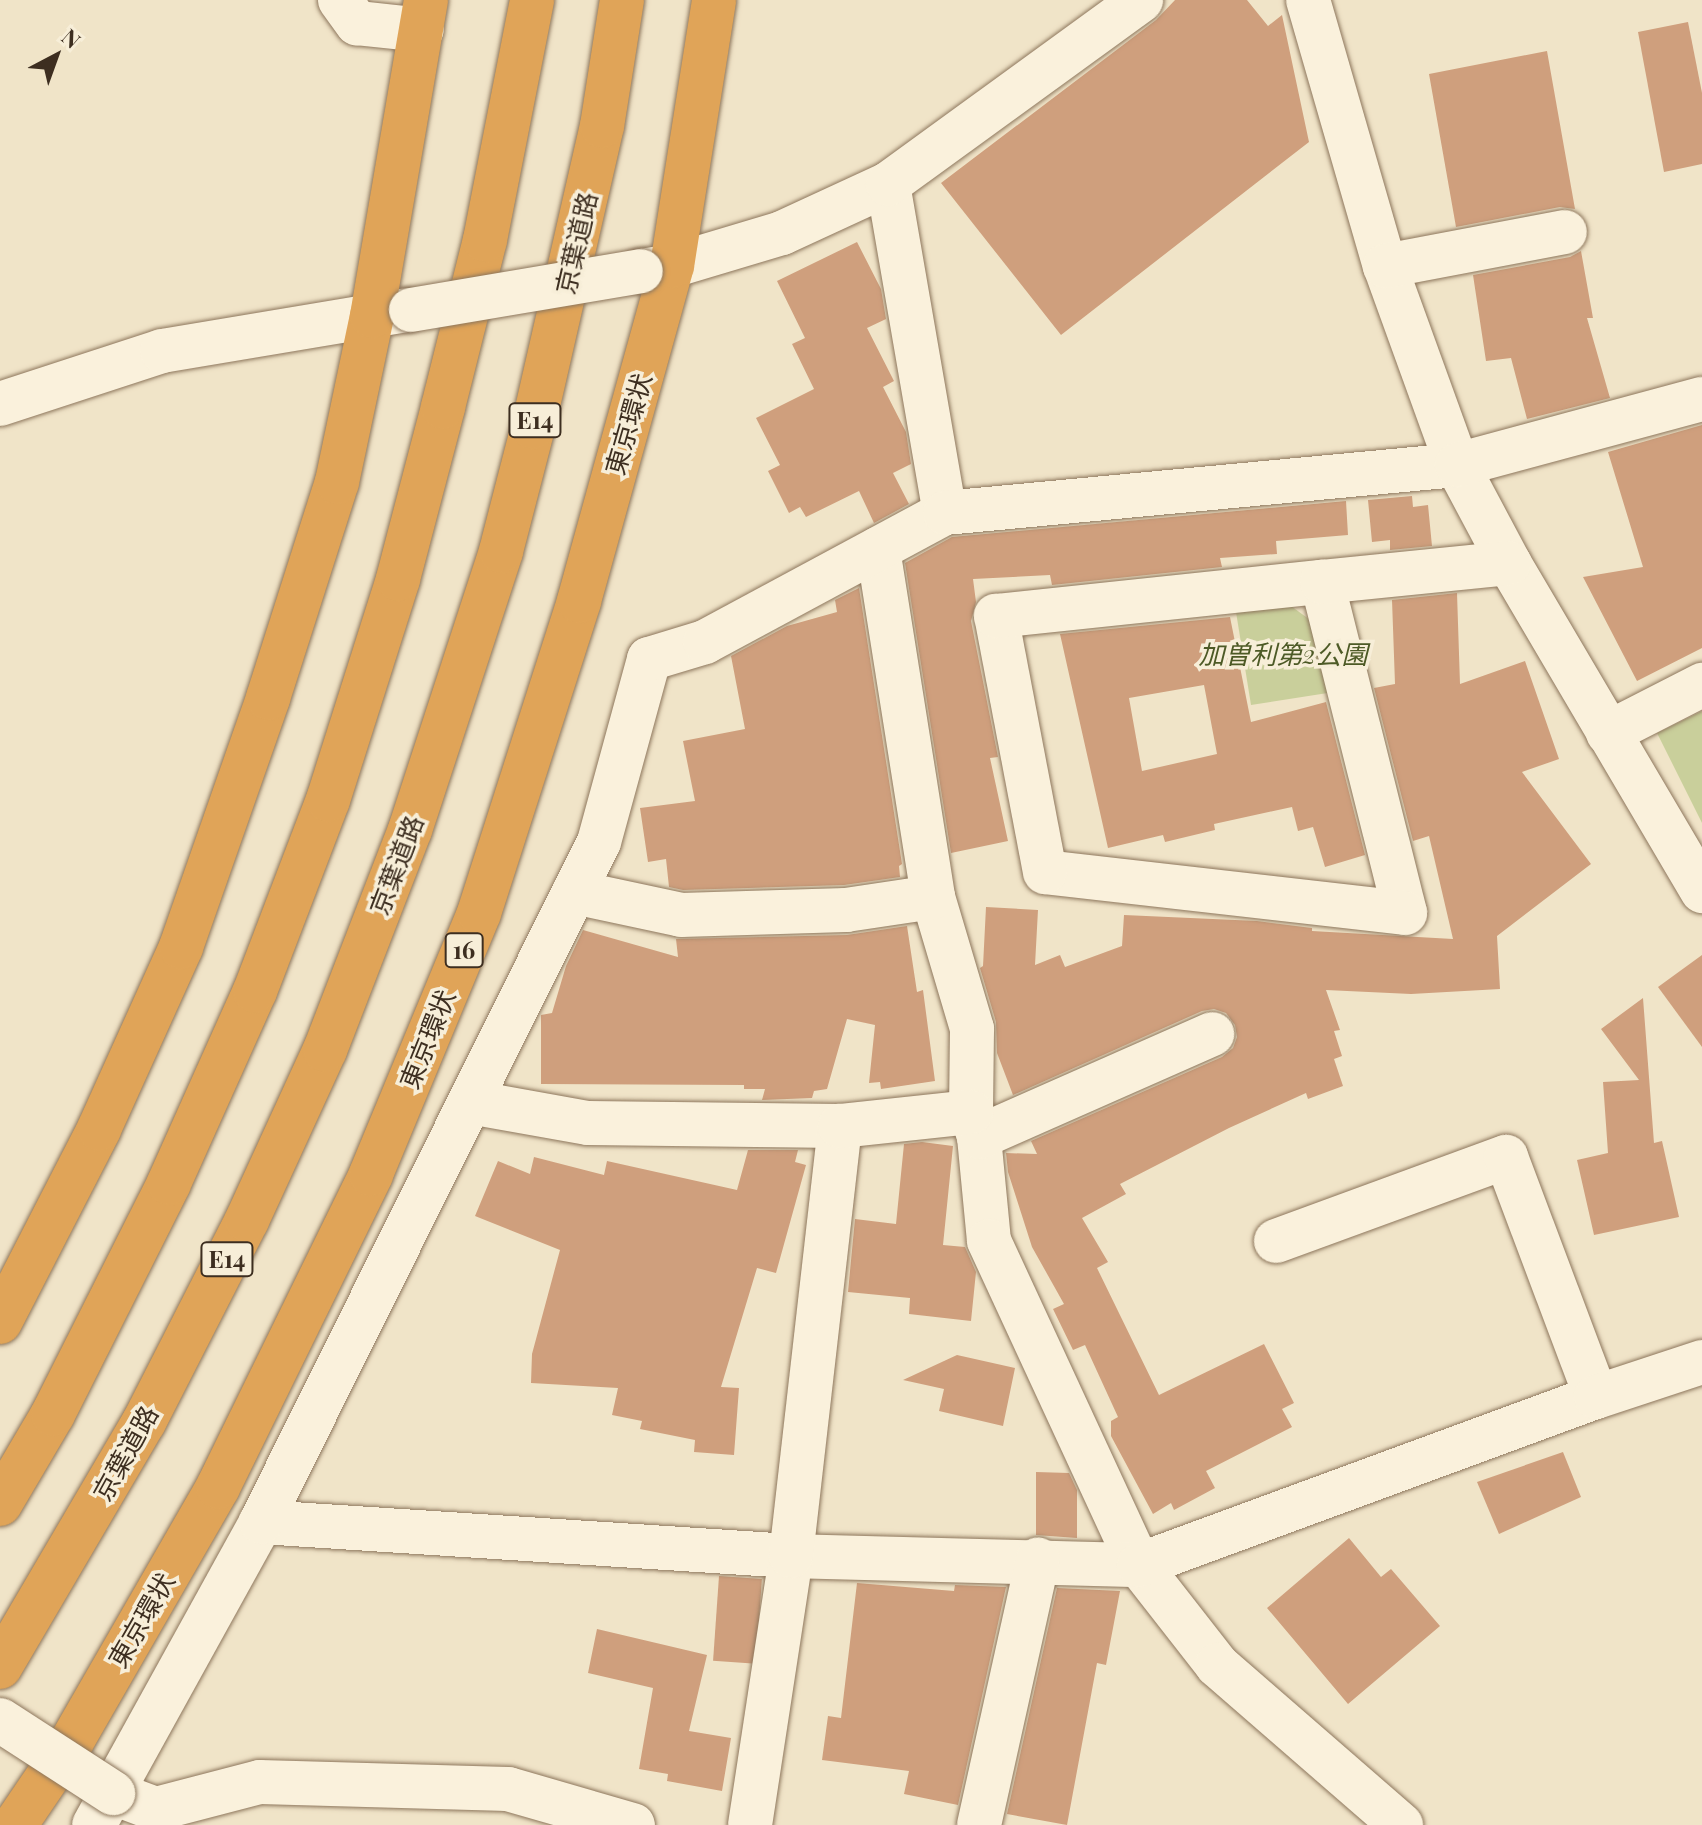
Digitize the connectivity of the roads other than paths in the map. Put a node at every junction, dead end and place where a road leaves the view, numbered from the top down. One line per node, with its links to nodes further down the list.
1 (340, 0): 7 (street)
2 (532, 0): 33 (highway)
3 (622, 0): 38 (highway, 京葉道路 / E14)
4 (714, 0): 11 (highway, 東京環状 / 16)
5 (1141, 0): 8 (street)
6 (1308, 0): 10 (street)
7 (424, 15): 12 (highway)
8 (888, 184): 11 (street); 16 (street)
9 (1565, 232): 10 (street)
10 (1385, 266): 15 (street)
11 (657, 269): 12 (street, bridge); 41 (highway, 東京環状 / 16)
12 (392, 313): 14 (street); 30 (highway)
13 (1702, 399): 15 (street)
14 (0, 404)
15 (1457, 465): 16 (street); 18 (street)
16 (945, 513): 17 (street)
17 (878, 549): 23 (street); 24 (street)
18 (1509, 563): 19 (street); 21 (street)
19 (1322, 582): 19 (street)
20 (1702, 685): 21 (street)
21 (1608, 733): 22 (street)
22 (1702, 891)
23 (574, 892): 24 (street); 26 (street)
24 (933, 897): 27 (street)
25 (1212, 1034): 27 (street)
26 (470, 1102): 28 (street); 34 (street)
27 (975, 1125): 28 (street); 37 (street)
28 (840, 1126): 35 (street)
29 (1276, 1241): 32 (street)
30 (0, 1322)
31 (1702, 1362): 32 (street)
32 (1596, 1397): 37 (street)
33 (0, 1504)
34 (261, 1522): 35 (street); 40 (street)
35 (791, 1556): 36 (street); 43 (street)
36 (1038, 1559): 37 (street); 44 (street)
37 (1139, 1565): 45 (street)
38 (0, 1667)
39 (0, 1720): 40 (street, bridge)
40 (103, 1809): 42 (street)
41 (15, 1825)
42 (633, 1825)
43 (750, 1825)
44 (979, 1825)
45 (1401, 1825)

